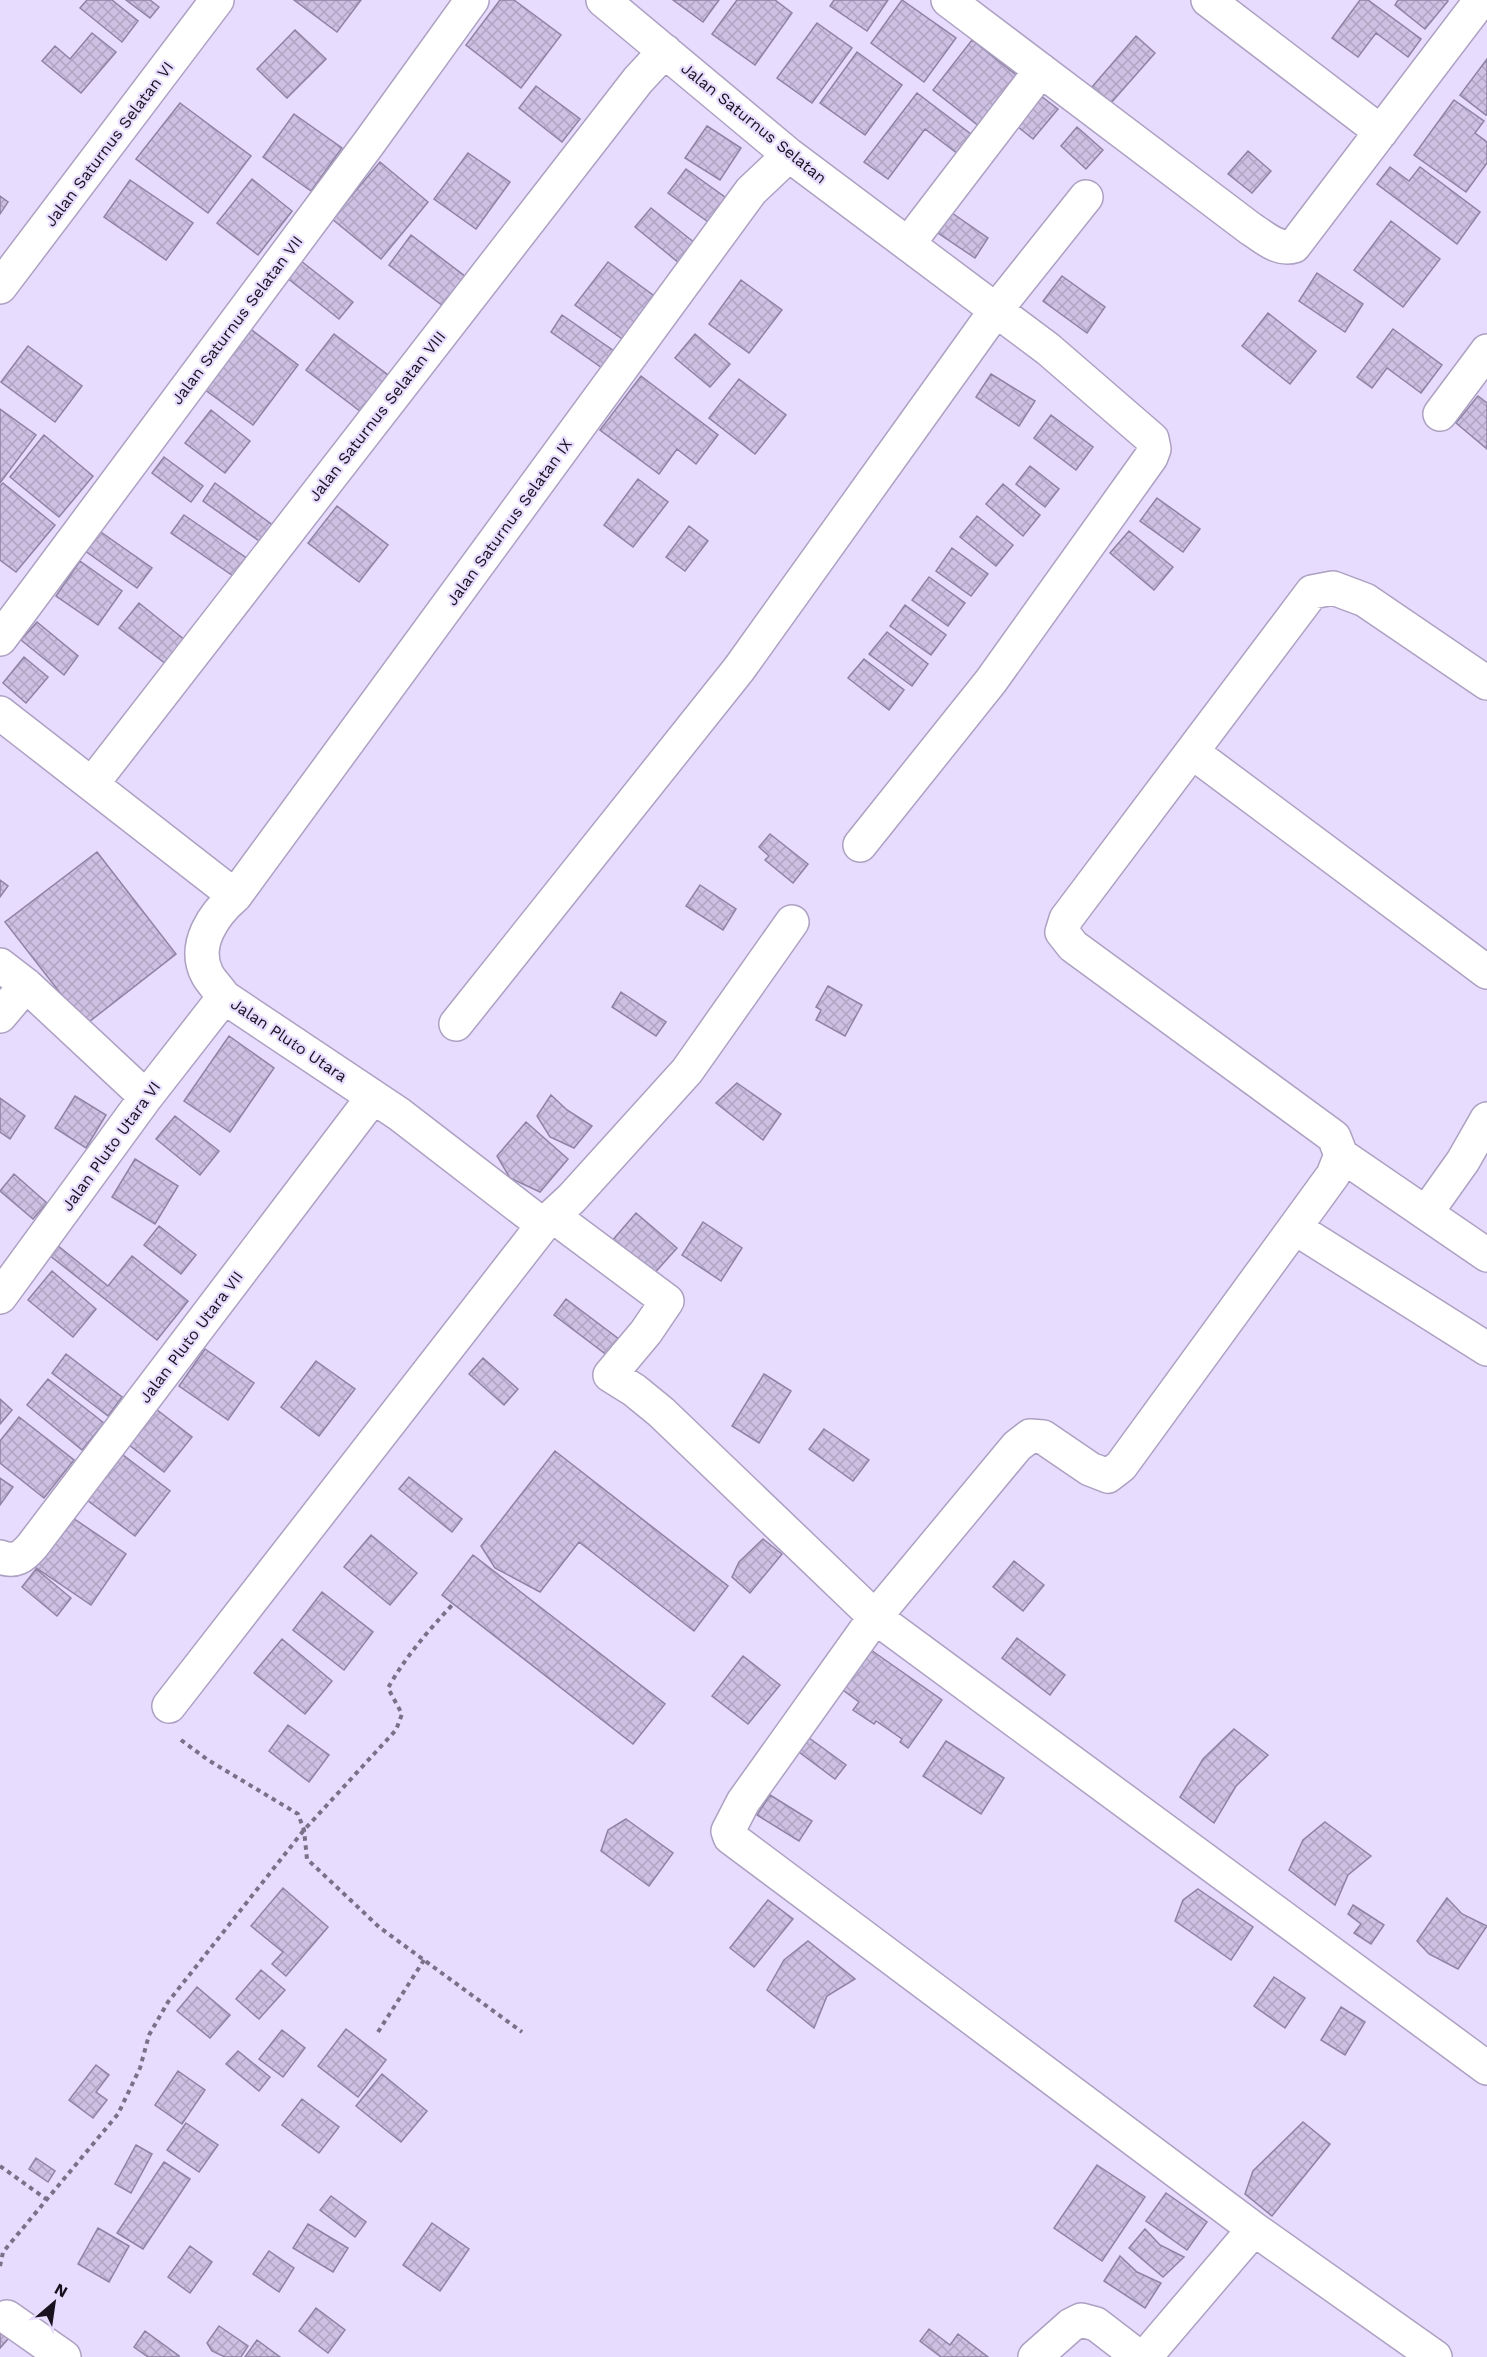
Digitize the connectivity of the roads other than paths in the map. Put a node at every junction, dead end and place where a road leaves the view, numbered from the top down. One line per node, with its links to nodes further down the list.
1 (217, 0): 13 (street, Jalan Saturnus Selatan VI)
2 (472, 0): 17 (street, Jalan Saturnus Selatan VII)
3 (603, 0): 7 (street, Jalan Saturnus Selatan)
4 (948, 0): 8 (street)
5 (1208, 0): 9 (street)
6 (1481, 0): 9 (street)
7 (666, 51): 10 (street, Jalan Saturnus Selatan); 21 (street, Jalan Saturnus Selatan VIII)
8 (1041, 70): 9 (street); 12 (street)
9 (1381, 132)
10 (789, 155): 12 (street, Jalan Saturnus Selatan); 23 (street, Jalan Saturnus Selatan IX)
11 (1086, 197): 14 (street)
12 (908, 244): 14 (street, Jalan Saturnus Selatan)
13 (0, 287)
14 (996, 310): 22 (street, Jalan Saturnus Selatan); 30 (street)
15 (1487, 351): 16 (street)
16 (1440, 414)
17 (0, 639)
18 (1487, 683): 20 (street)
19 (0, 713): 21 (street)
20 (1192, 752): 26 (street); 34 (street)
21 (92, 784): 23 (street)
22 (860, 845)
23 (235, 896): 28 (street, Jalan Pluto Utara)
24 (792, 922): 36 (street)
25 (0, 965): 27 (street)
26 (1487, 972)
27 (26, 985): 29 (street); 31 (street)
28 (224, 997): 31 (street, Jalan Pluto Utara VI); 32 (street, Jalan Pluto Utara)
29 (0, 1017)
30 (456, 1024)
31 (146, 1097): 39 (street, Jalan Pluto Utara VI)
32 (373, 1097): 36 (street, Jalan Pluto Utara); 41 (street, Jalan Pluto Utara VII)
33 (1487, 1119): 35 (street)
34 (1341, 1155): 35 (street); 37 (street)
35 (1426, 1213): 38 (street)
36 (548, 1220): 42 (street, Jalan Pluto Utara); 43 (street)
37 (1295, 1228): 40 (street); 42 (street)
38 (1487, 1255)
39 (0, 1297)
40 (1487, 1349)
41 (0, 1557)
42 (875, 1617): 44 (street); 45 (street)
43 (169, 1706)
44 (1487, 2068)
45 (1254, 2229): 50 (street); 51 (street)
46 (7, 2317): 47 (street)
47 (64, 2357)
48 (1035, 2357): 49 (street)
49 (1139, 2357)
50 (1145, 2357)
51 (1435, 2357)

